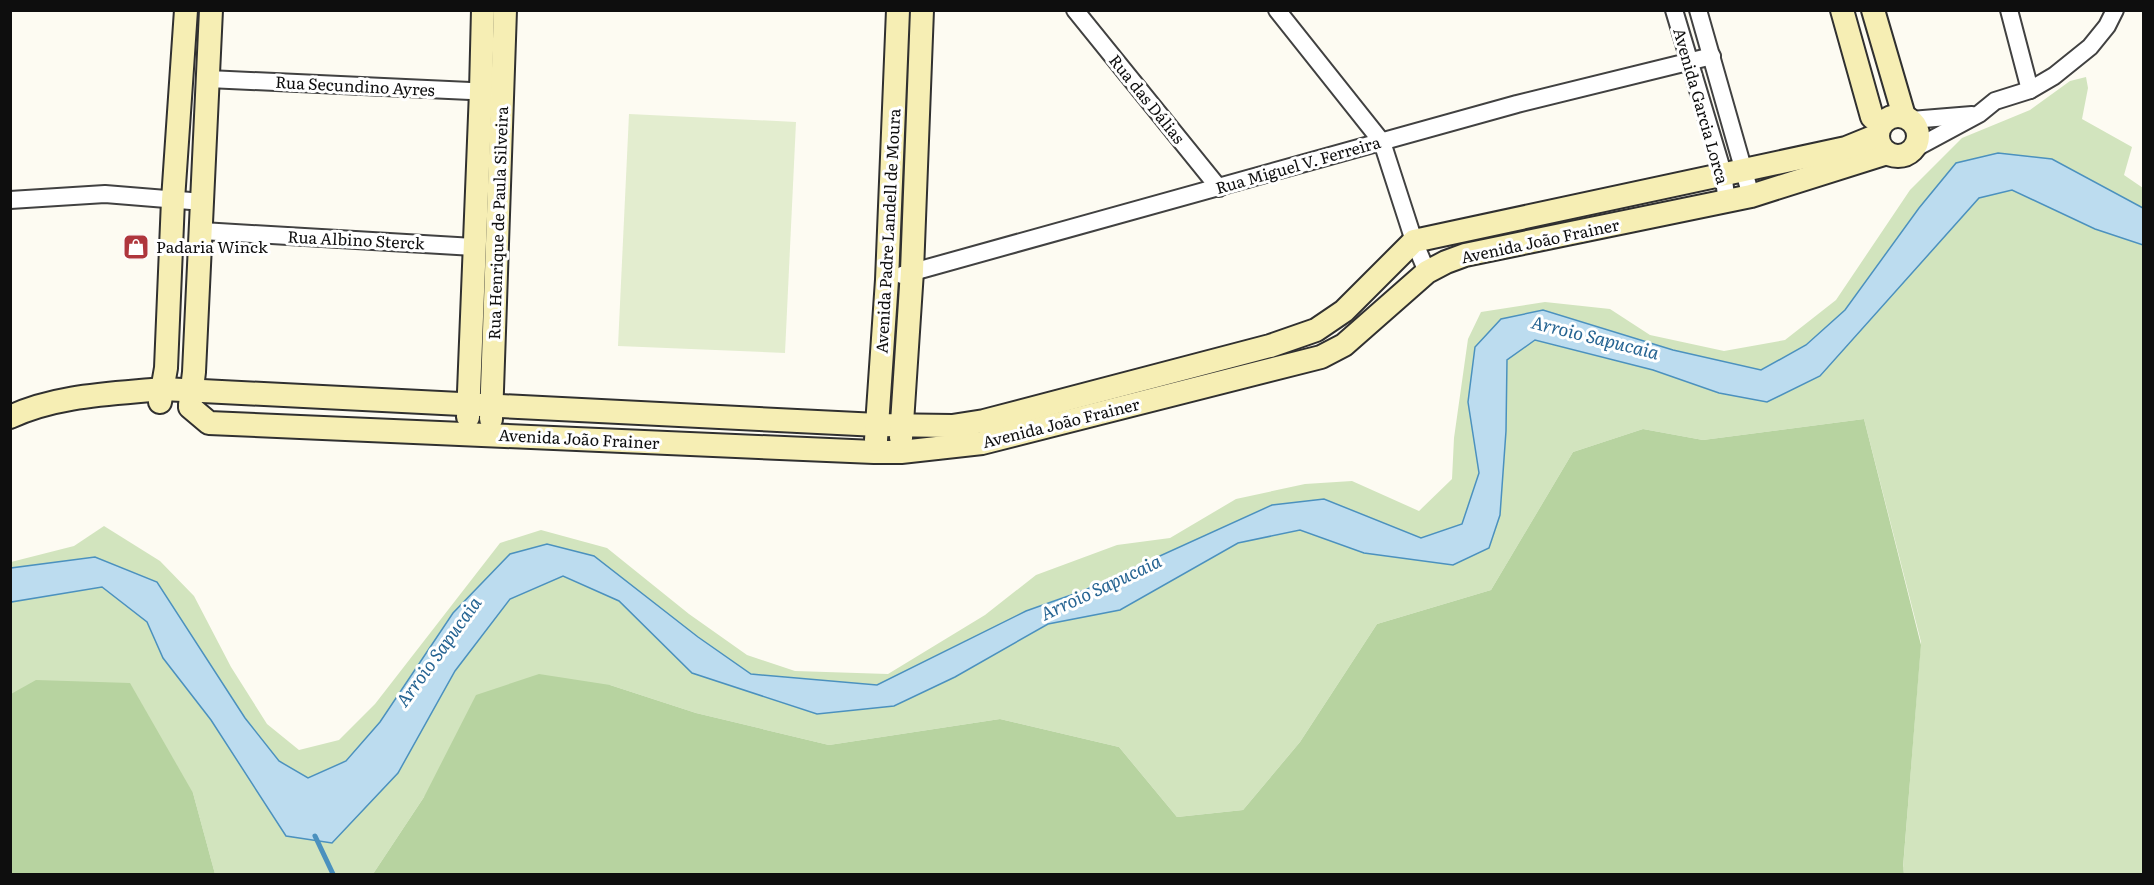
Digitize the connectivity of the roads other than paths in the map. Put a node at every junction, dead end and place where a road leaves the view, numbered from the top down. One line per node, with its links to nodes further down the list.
1 (186, 10): 31 (street)
2 (211, 10): 19 (street)
3 (483, 10): 15 (street, Rua Henrique de Paula Silveira)
4 (505, 10): 16 (street, Rua Henrique de Paula Silveira)
5 (898, 10): 39 (street, Avenida Padre Landell de Moura)
6 (922, 10): 37 (street, Avenida Padre Landell de Moura)
7 (1075, 10): 28 (street, Rua das Dálias)
8 (1277, 10): 25 (street)
9 (1674, 10): 18 (street, Avenida Garcia Lorca)
10 (1698, 10): 17 (street, Avenida Garcia Lorca)
11 (1842, 10): 24 (street)
12 (1873, 10): 23 (street)
13 (2009, 10): 20 (street)
14 (2115, 10): 20 (street)
15 (482, 34): 16 (street); 21 (street, Rua Henrique de Paula Silveira)
16 (504, 35): 21 (street, Rua Henrique de Paula Silveira)
17 (1712, 56): 18 (street, Rua Miguel V. Ferreira); 27 (street, Avenida Garcia Lorca)
18 (1689, 63): 25 (street, Rua Miguel V. Ferreira); 27 (street, Avenida Garcia Lorca)
19 (208, 79): 21 (street, Rua Secundino Ayres); 32 (street)
20 (2030, 90): 22 (street)
21 (492, 92): 36 (street, Rua Henrique de Paula Silveira); 43 (street, Rua Henrique de Paula Silveira)
22 (1979, 114): 23 (street); 26 (street)
23 (1907, 118): 24 (street); 26 (street)
24 (1882, 137): 26 (street); 27 (street, Avenida João Frainer); 29 (street, Avenida João Frainer)
25 (1382, 142): 28 (street, Rua Miguel V. Ferreira); 35 (street)
26 (1914, 149)
27 (1734, 172): 29 (street, Avenida Garcia Lorca); 33 (street, Avenida Garcia Lorca); 35 (street, Avenida João Frainer)
28 (1219, 188): 37 (street, Rua Miguel V. Ferreira)
29 (1751, 196): 33 (street, Avenida João Frainer)
30 (10, 200): 31 (street)
31 (173, 200): 32 (street); 40 (street)
32 (203, 202): 34 (street)
33 (1727, 202): 38 (street, Avenida João Frainer)
34 (201, 231): 36 (street, Rua Albino Sterck); 41 (street)
35 (1414, 241): 38 (street); 46 (street, Avenida João Frainer)
36 (474, 247): 42 (street, Rua Henrique de Paula Silveira)
37 (912, 271): 39 (street, Rua Miguel V. Ferreira); 46 (street, Avenida Padre Landell de Moura)
38 (1427, 272): 50 (street, Avenida João Frainer)
39 (887, 280): 45 (street, Avenida Padre Landell de Moura)
40 (162, 395): 41 (street); 44 (street)
41 (191, 399): 42 (street, Avenida João Frainer); 47 (street, Avenida João Frainer)
42 (469, 403): 43 (street, Avenida João Frainer); 47 (street, Rua Henrique de Paula Silveira)
43 (492, 404): 45 (street, Avenida João Frainer); 48 (street, Rua Henrique de Paula Silveira)
44 (10, 417)
45 (878, 425): 46 (street, Avenida João Frainer); 49 (street, Avenida Padre Landell de Moura)
46 (902, 425): 50 (street, Avenida Padre Landell de Moura)
47 (466, 434): 48 (street, Avenida João Frainer)
48 (490, 435): 49 (street, Avenida João Frainer)
49 (874, 452): 50 (street, Avenida João Frainer)
50 (901, 452)

